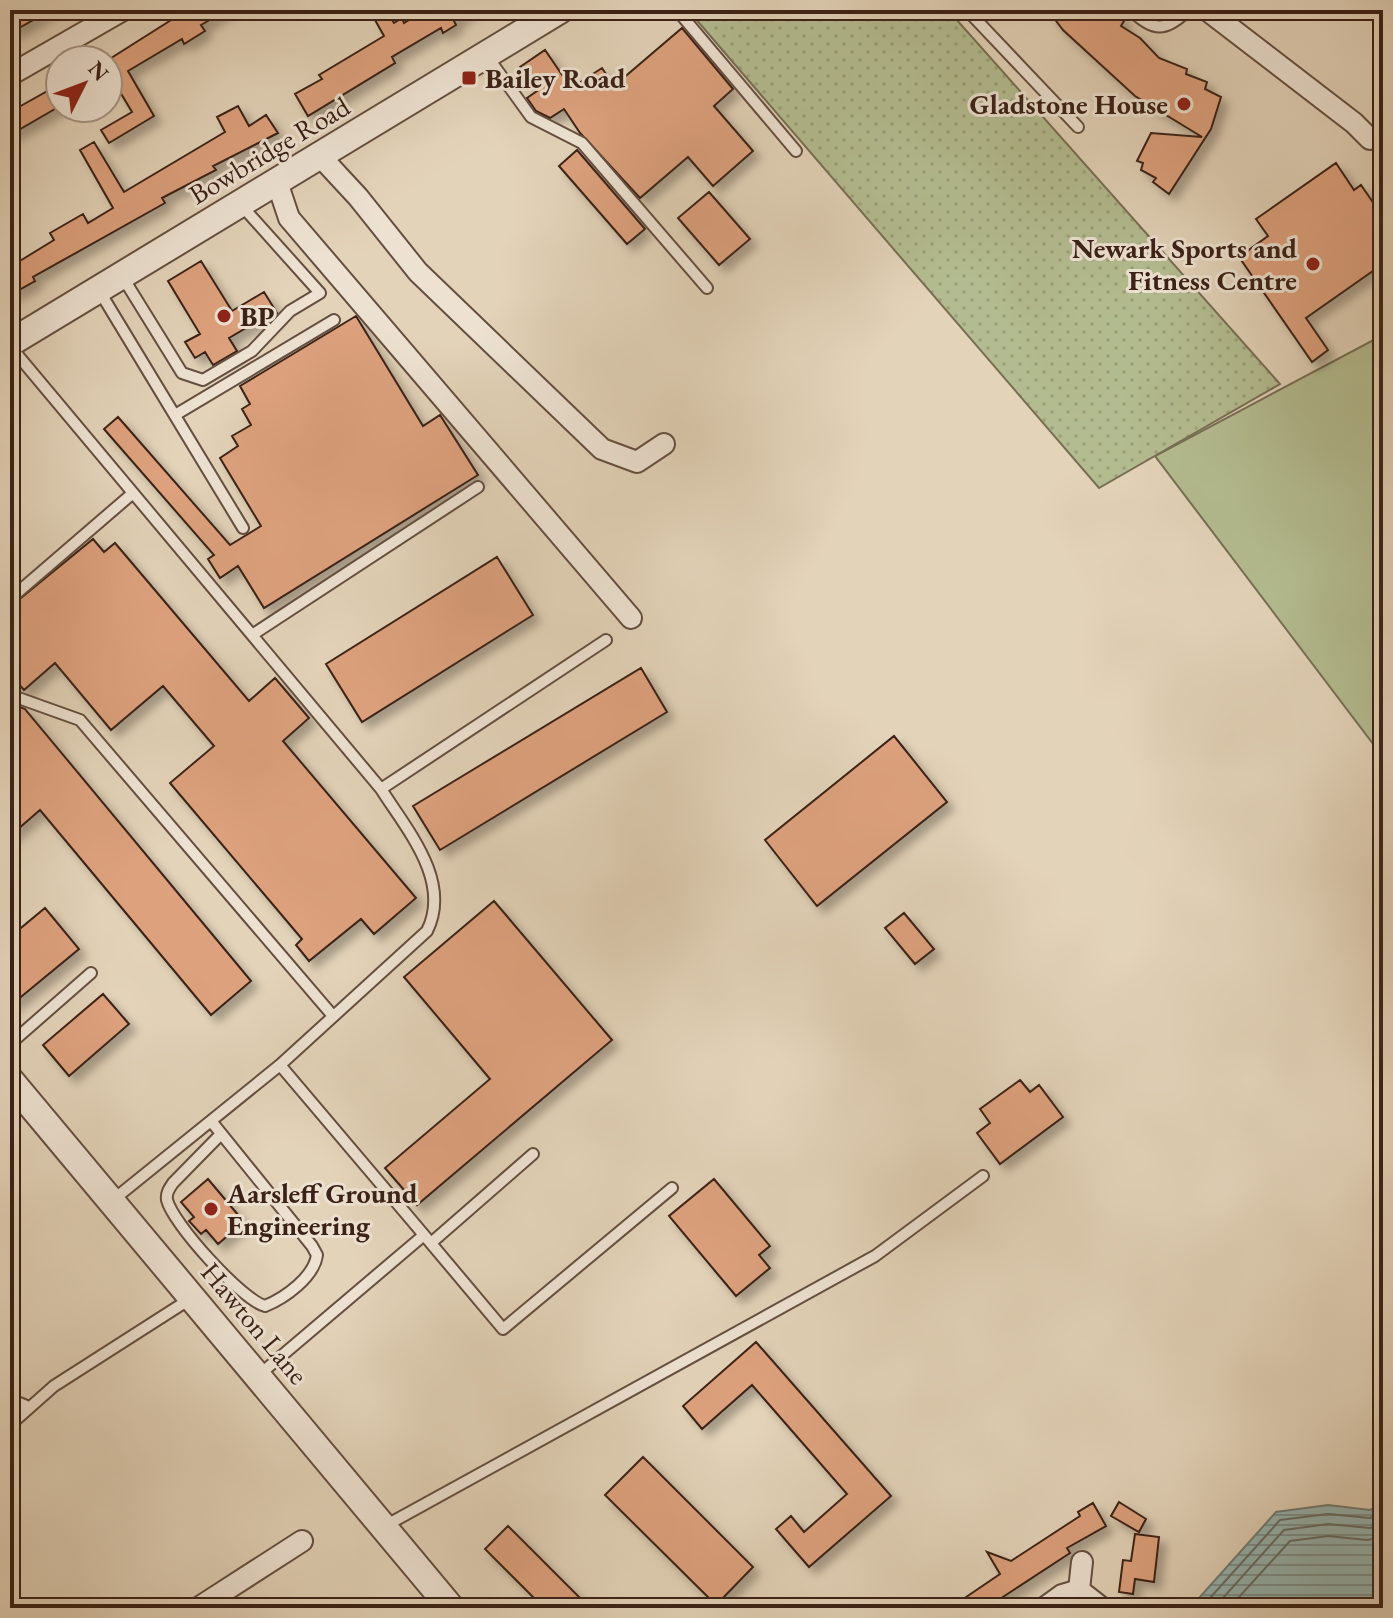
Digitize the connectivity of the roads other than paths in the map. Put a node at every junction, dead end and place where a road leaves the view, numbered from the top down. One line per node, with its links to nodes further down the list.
1 (123, 10): 9 (street)
2 (677, 10): 12 (lane)
3 (967, 10): 10 (lane)
4 (1131, 10): 5 (lane)
5 (1188, 10)
6 (552, 12): 8 (street, Bowbridge Road)
7 (1214, 12): 11 (street)
8 (486, 54): 13 (street, Bowbridge Road); 17 (lane)
9 (10, 75)
10 (1078, 127)
11 (1370, 139)
12 (796, 151)
13 (320, 156): 14 (street, Bowbridge Road); 22 (street)
14 (277, 182): 15 (street, Bowbridge Road); 27 (street)
15 (240, 205): 16 (street, Bowbridge Road); 16 (lane)
16 (122, 276): 18 (street, Bowbridge Road)
17 (707, 288)
18 (99, 290): 20 (street, Bowbridge Road); 21 (lane)
19 (334, 320): 21 (lane)
20 (10, 345): 24 (lane)
21 (175, 415): 25 (lane)
22 (664, 444)
23 (478, 487): 28 (lane)
24 (133, 493): 26 (lane); 28 (lane)
25 (243, 528)
26 (10, 599)
27 (631, 618)
28 (252, 635): 31 (lane)
29 (606, 640): 31 (lane)
30 (10, 695): 33 (lane)
31 (381, 789): 33 (lane)
32 (91, 973): 34 (lane)
33 (333, 1016): 35 (lane)
34 (10, 1044)
35 (280, 1065): 37 (lane); 43 (lane)
36 (10, 1080): 42 (street, Hawton Lane)
37 (211, 1121): 38 (lane); 42 (lane)
38 (221, 1134): 38 (lane)
39 (533, 1154): 43 (lane)
40 (983, 1176): 49 (lane)
41 (672, 1188): 43 (lane)
42 (111, 1201): 44 (street, Hawton Lane)
43 (428, 1239): 45 (lane)
44 (192, 1298): 45 (street, Hawton Lane); 47 (lane)
45 (258, 1376): 49 (street, Hawton Lane)
46 (10, 1399): 47 (lane)
47 (29, 1407): 48 (lane)
48 (10, 1425)
49 (383, 1527): 54 (street, Hawton Lane)
50 (302, 1541): 53 (street)
51 (1082, 1562): 52 (street)
52 (1079, 1590): 55 (street); 56 (street)
53 (198, 1608)
54 (451, 1608)
55 (1044, 1608)
56 (1102, 1608)

